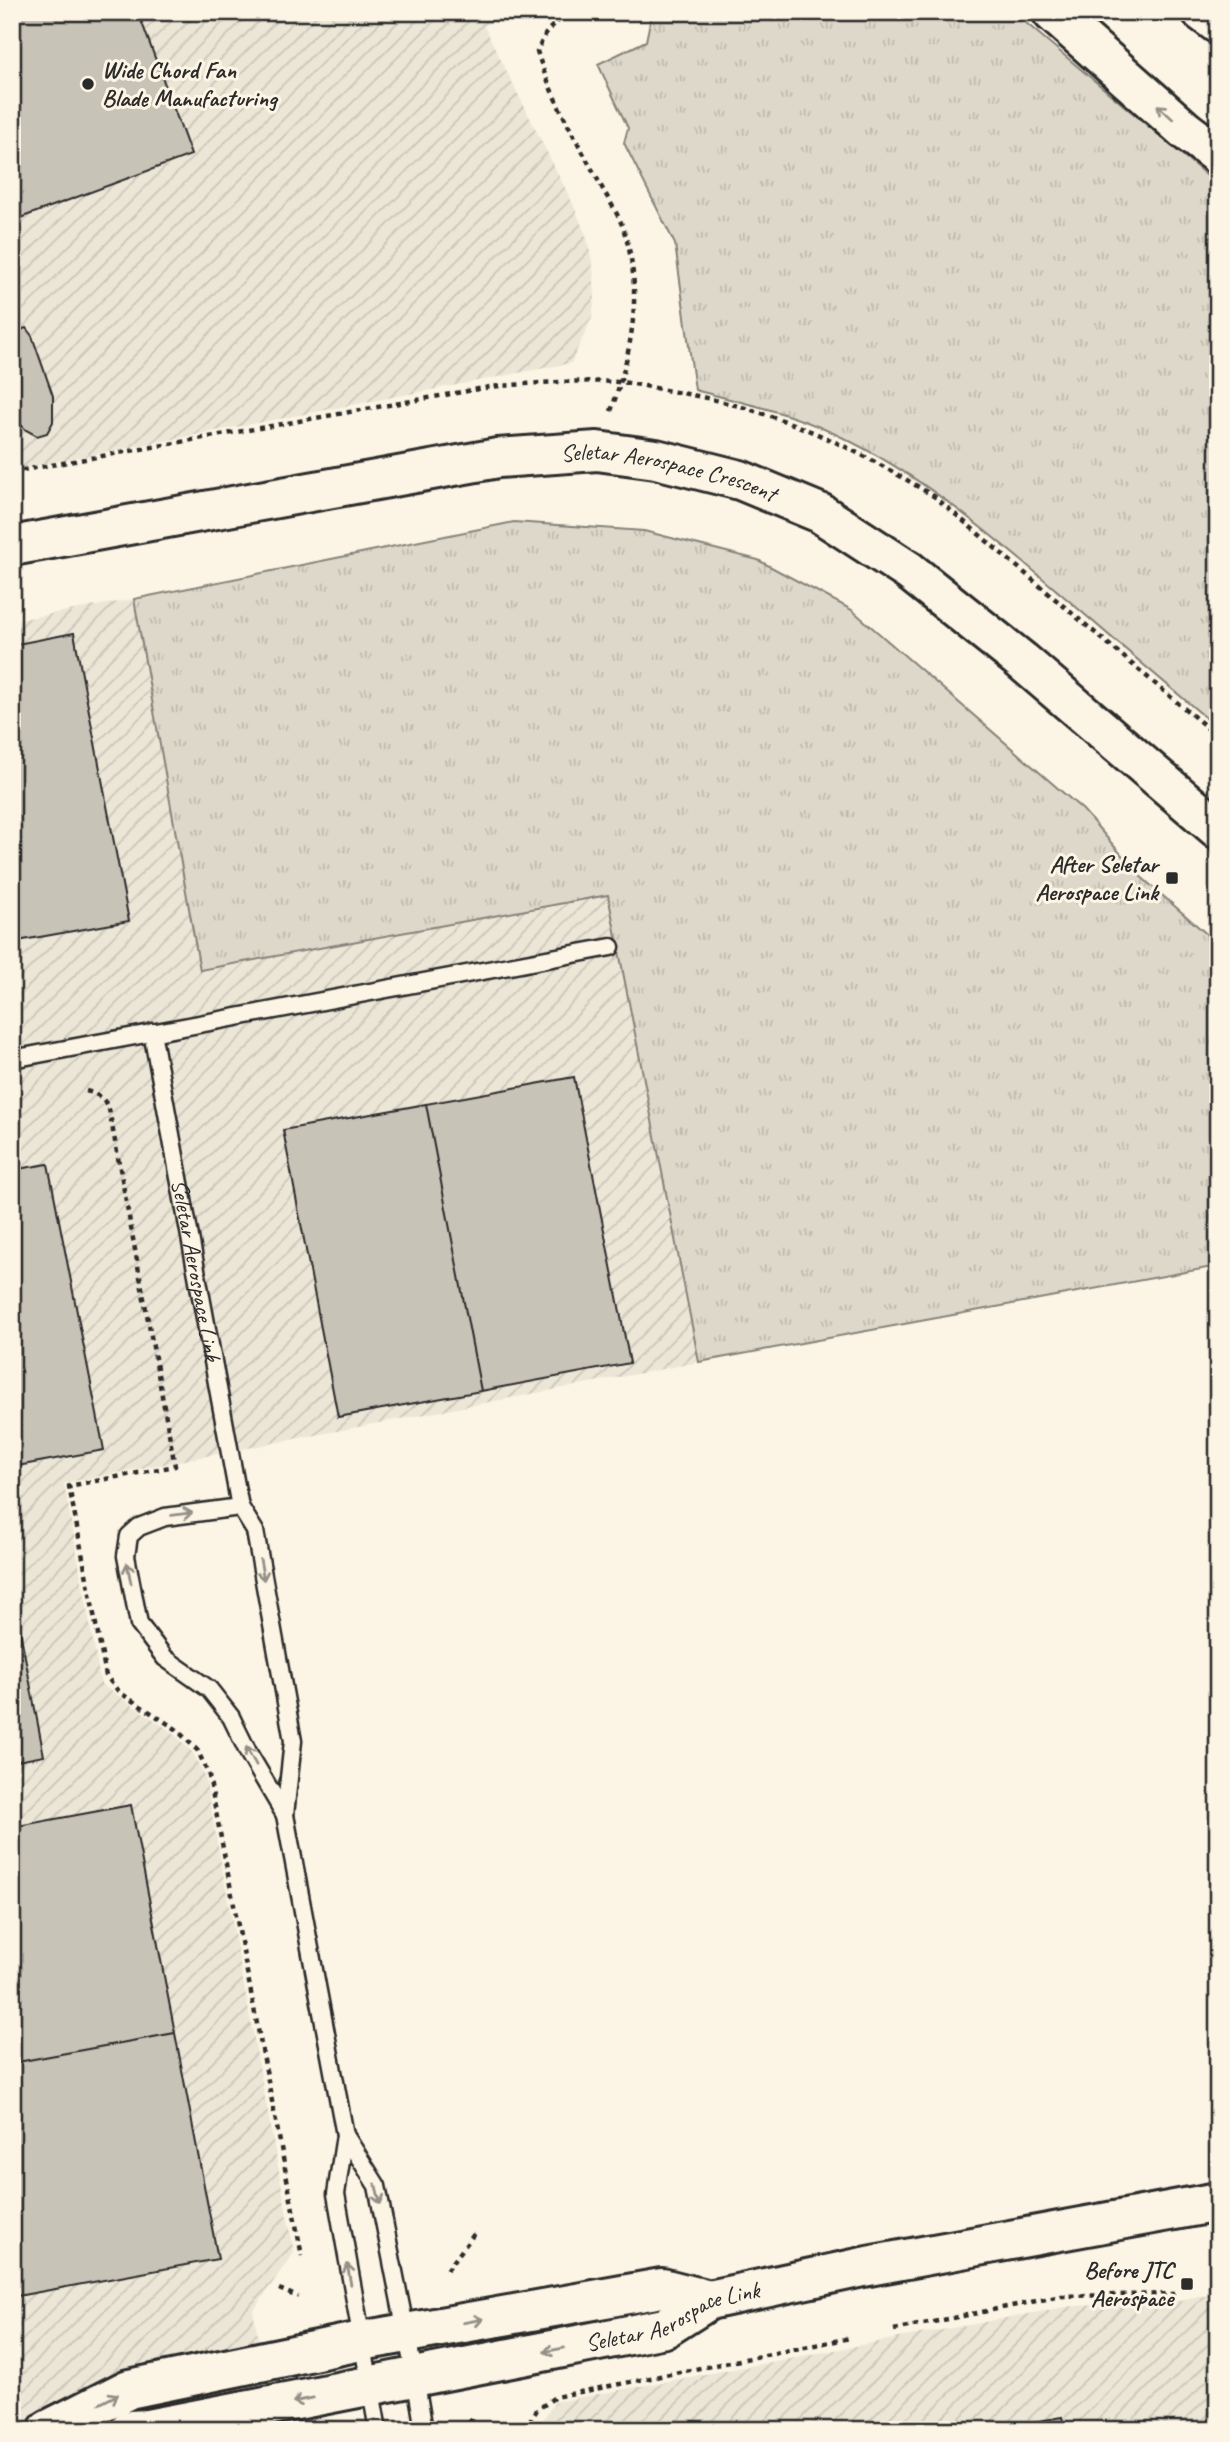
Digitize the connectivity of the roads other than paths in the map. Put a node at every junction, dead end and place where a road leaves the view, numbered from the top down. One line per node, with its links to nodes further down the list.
1 (1052, 12): 4 (street, one-way to 1)
2 (1202, 12): 3 (street)
3 (1218, 24)
4 (1218, 155)
5 (12, 546): 6 (street, Seletar Aerospace Crescent)
6 (1218, 829)
7 (611, 947): 8 (lane)
8 (152, 1032): 9 (lane); 10 (lane, Seletar Aerospace Link)
9 (12, 1059)
10 (240, 1507): 11 (lane, Seletar Aerospace Link, one-way to 11); 11 (lane, one-way to 10)
11 (285, 1815): 12 (lane)
12 (345, 2135): 15 (lane, one-way to 15); 16 (lane, one-way to 12)
13 (1218, 2202): 14 (street, Seletar Aerospace Link)
14 (709, 2300): 15 (street, one-way to 14); 17 (street, Seletar Aerospace Link, one-way to 17)
15 (405, 2333): 16 (street); 17 (lane)
16 (361, 2341): 18 (lane); 19 (street, one-way to 16)
17 (415, 2376): 18 (street, Seletar Aerospace Link); 22 (lane)
18 (370, 2387): 20 (street, Seletar Aerospace Link, one-way to 20); 21 (lane)
19 (48, 2430)
20 (130, 2430)
21 (378, 2430)
22 (424, 2430)

